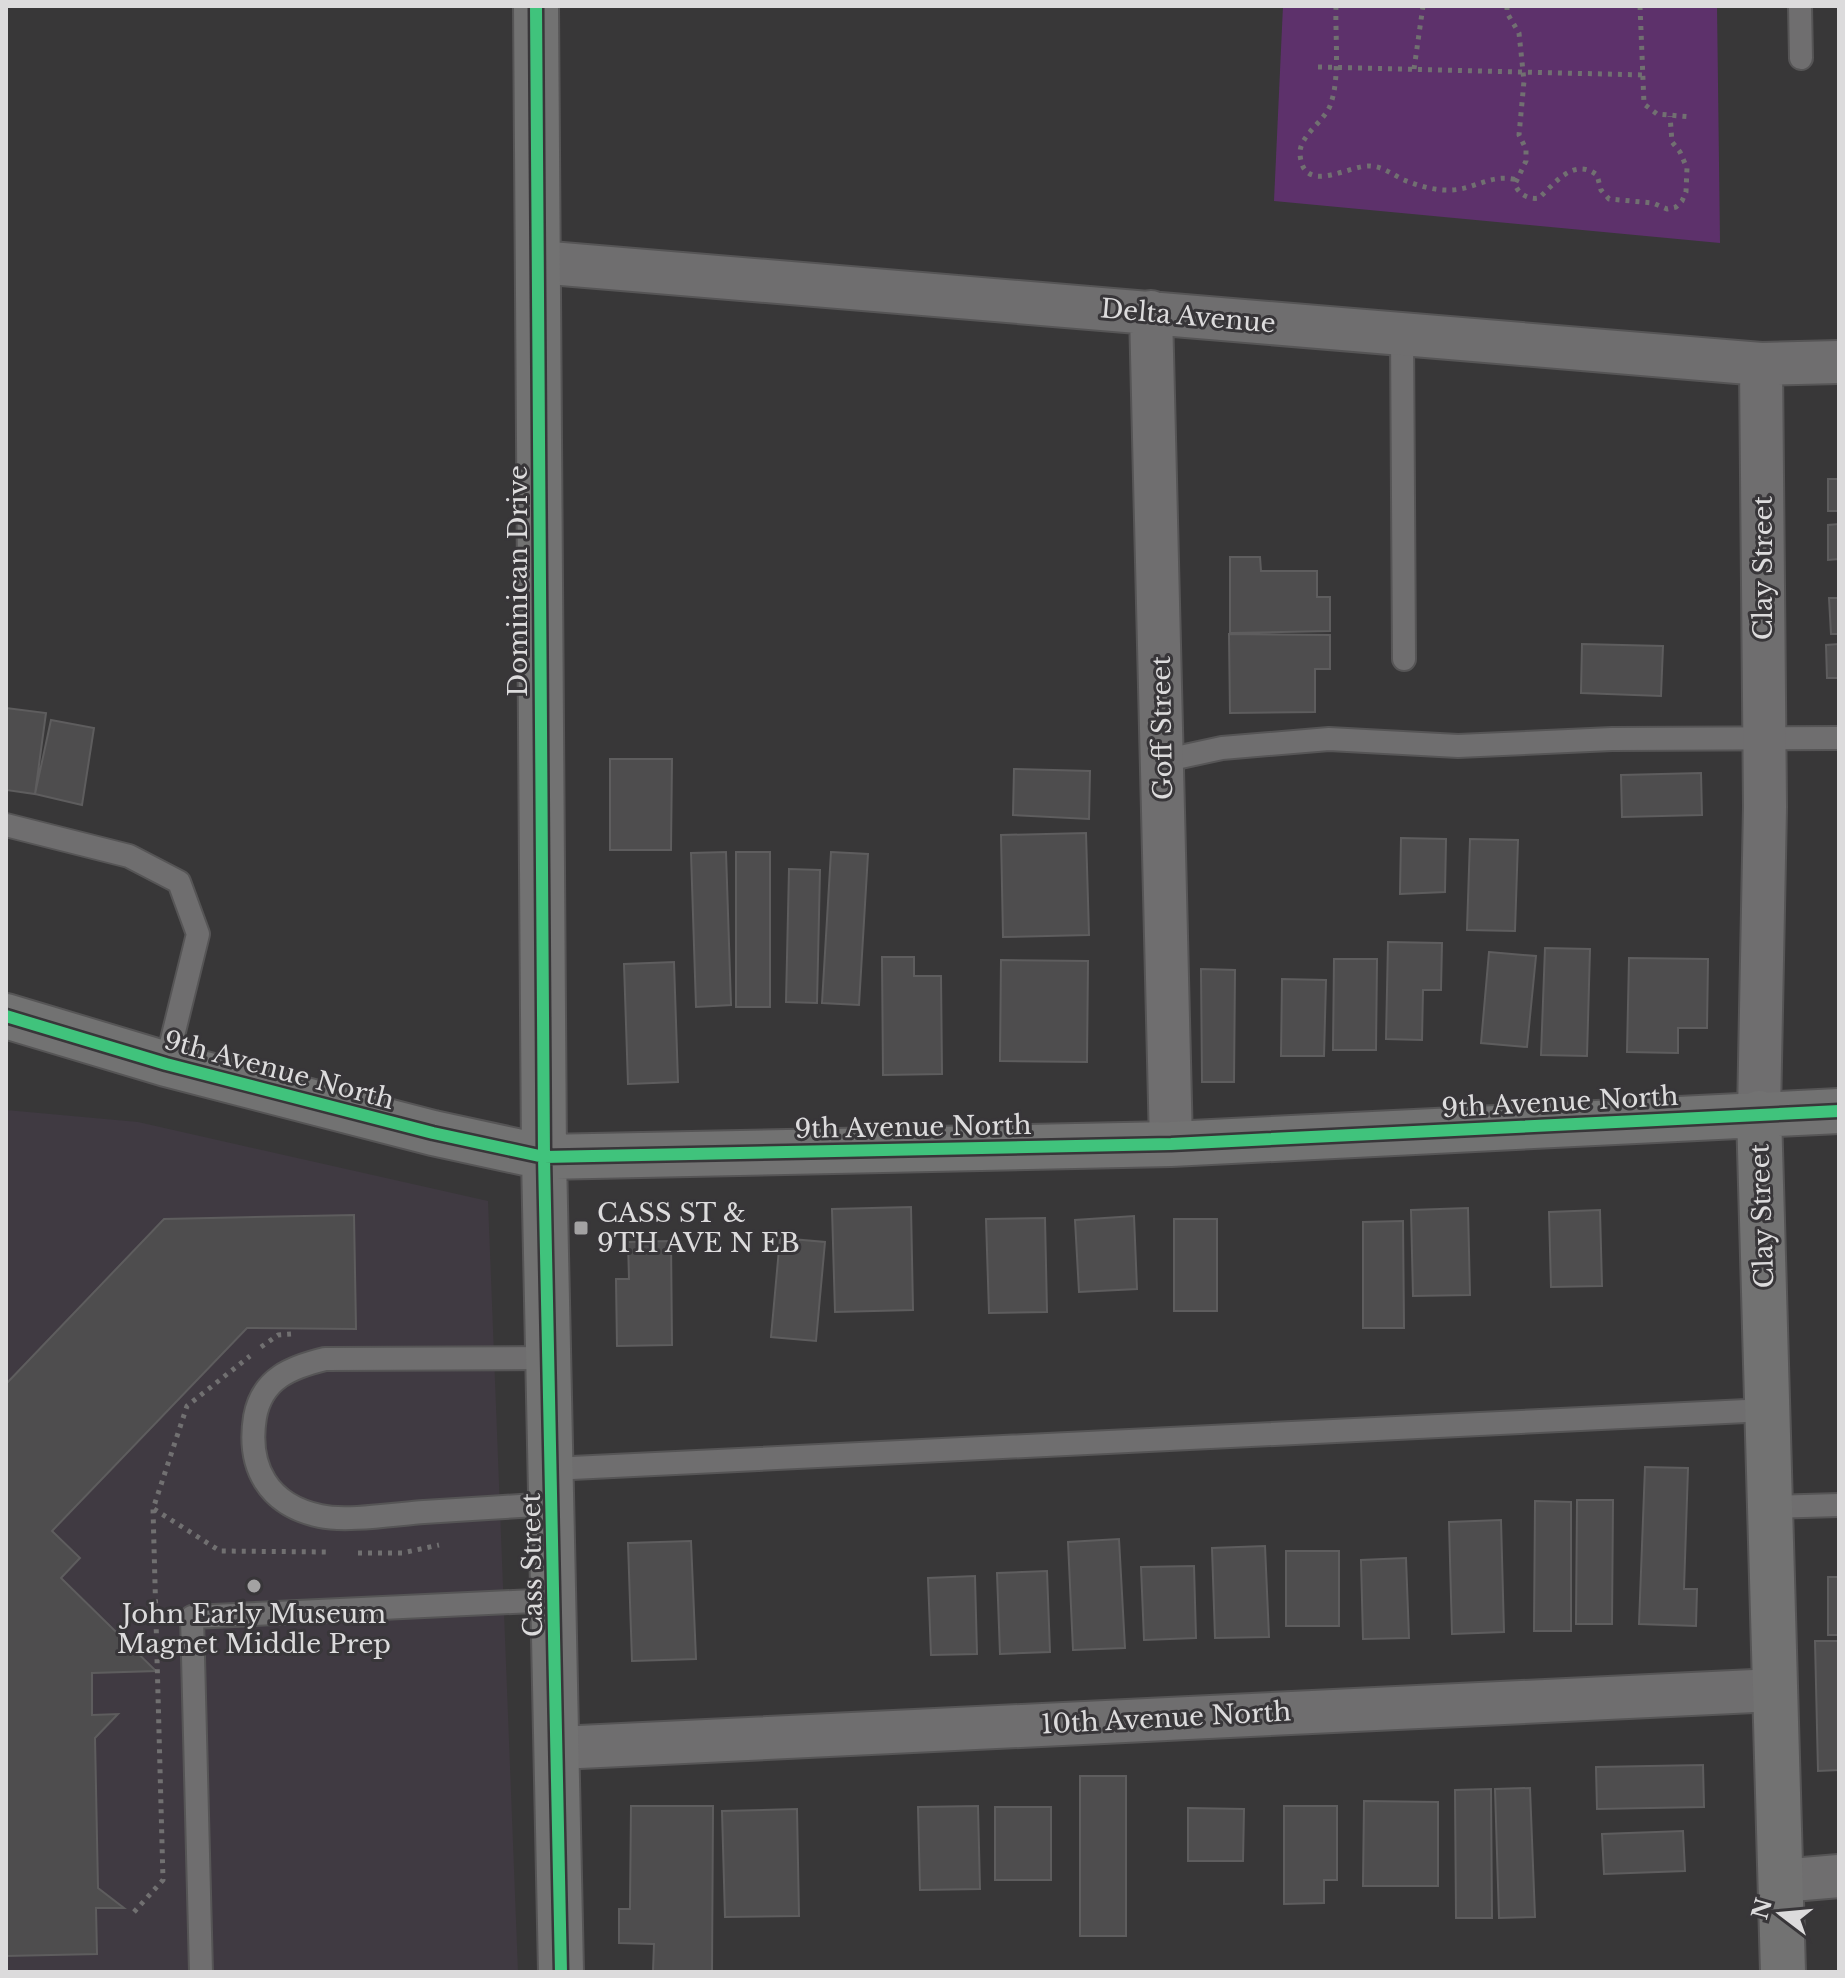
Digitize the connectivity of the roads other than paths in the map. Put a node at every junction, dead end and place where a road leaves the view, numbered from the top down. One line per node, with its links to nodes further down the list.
1 (536, 6): 4 (street, Dominican Drive)
2 (1800, 6): 3 (lane)
3 (1801, 58)
4 (538, 262): 5 (street, Delta Avenue); 19 (street, Dominican Drive)
5 (1151, 312): 6 (street, Delta Avenue); 12 (street, Goff Street)
6 (1402, 334): 8 (street, Delta Avenue); 9 (lane)
7 (1839, 362): 8 (street, Delta Avenue)
8 (1761, 364): 11 (street, Clay Street)
9 (1404, 659)
10 (1839, 738): 11 (lane)
11 (1764, 740): 12 (lane); 17 (street, Clay Street)
12 (1162, 761): 18 (street, Goff Street)
13 (6, 825): 15 (lane)
14 (6, 1016): 15 (street, 9th Avenue North)
15 (166, 1064): 19 (street, 9th Avenue North)
16 (1839, 1111): 17 (street, 9th Avenue North)
17 (1759, 1113): 18 (street, 9th Avenue North); 21 (street, Clay Street)
18 (1171, 1144): 19 (street, 9th Avenue North)
19 (544, 1157): 20 (street, Cass Street)
20 (549, 1358): 22 (street, Cass Street); 22 (lane)
21 (1767, 1410): 22 (lane); 24 (street, Clay Street)
22 (552, 1486): 25 (street, Cass Street)
23 (1839, 1505): 24 (lane)
24 (1770, 1507): 26 (street, Clay Street)
25 (555, 1600): 27 (street, Cass Street); 30 (lane)
26 (1775, 1690): 27 (street, 10th Avenue North); 29 (street, Clay Street)
27 (558, 1748): 31 (street, Cass Street)
28 (1839, 1876): 29 (street)
29 (1780, 1881): 32 (street, Clay Street)
30 (201, 1972)
31 (561, 1972)
32 (1783, 1972)

